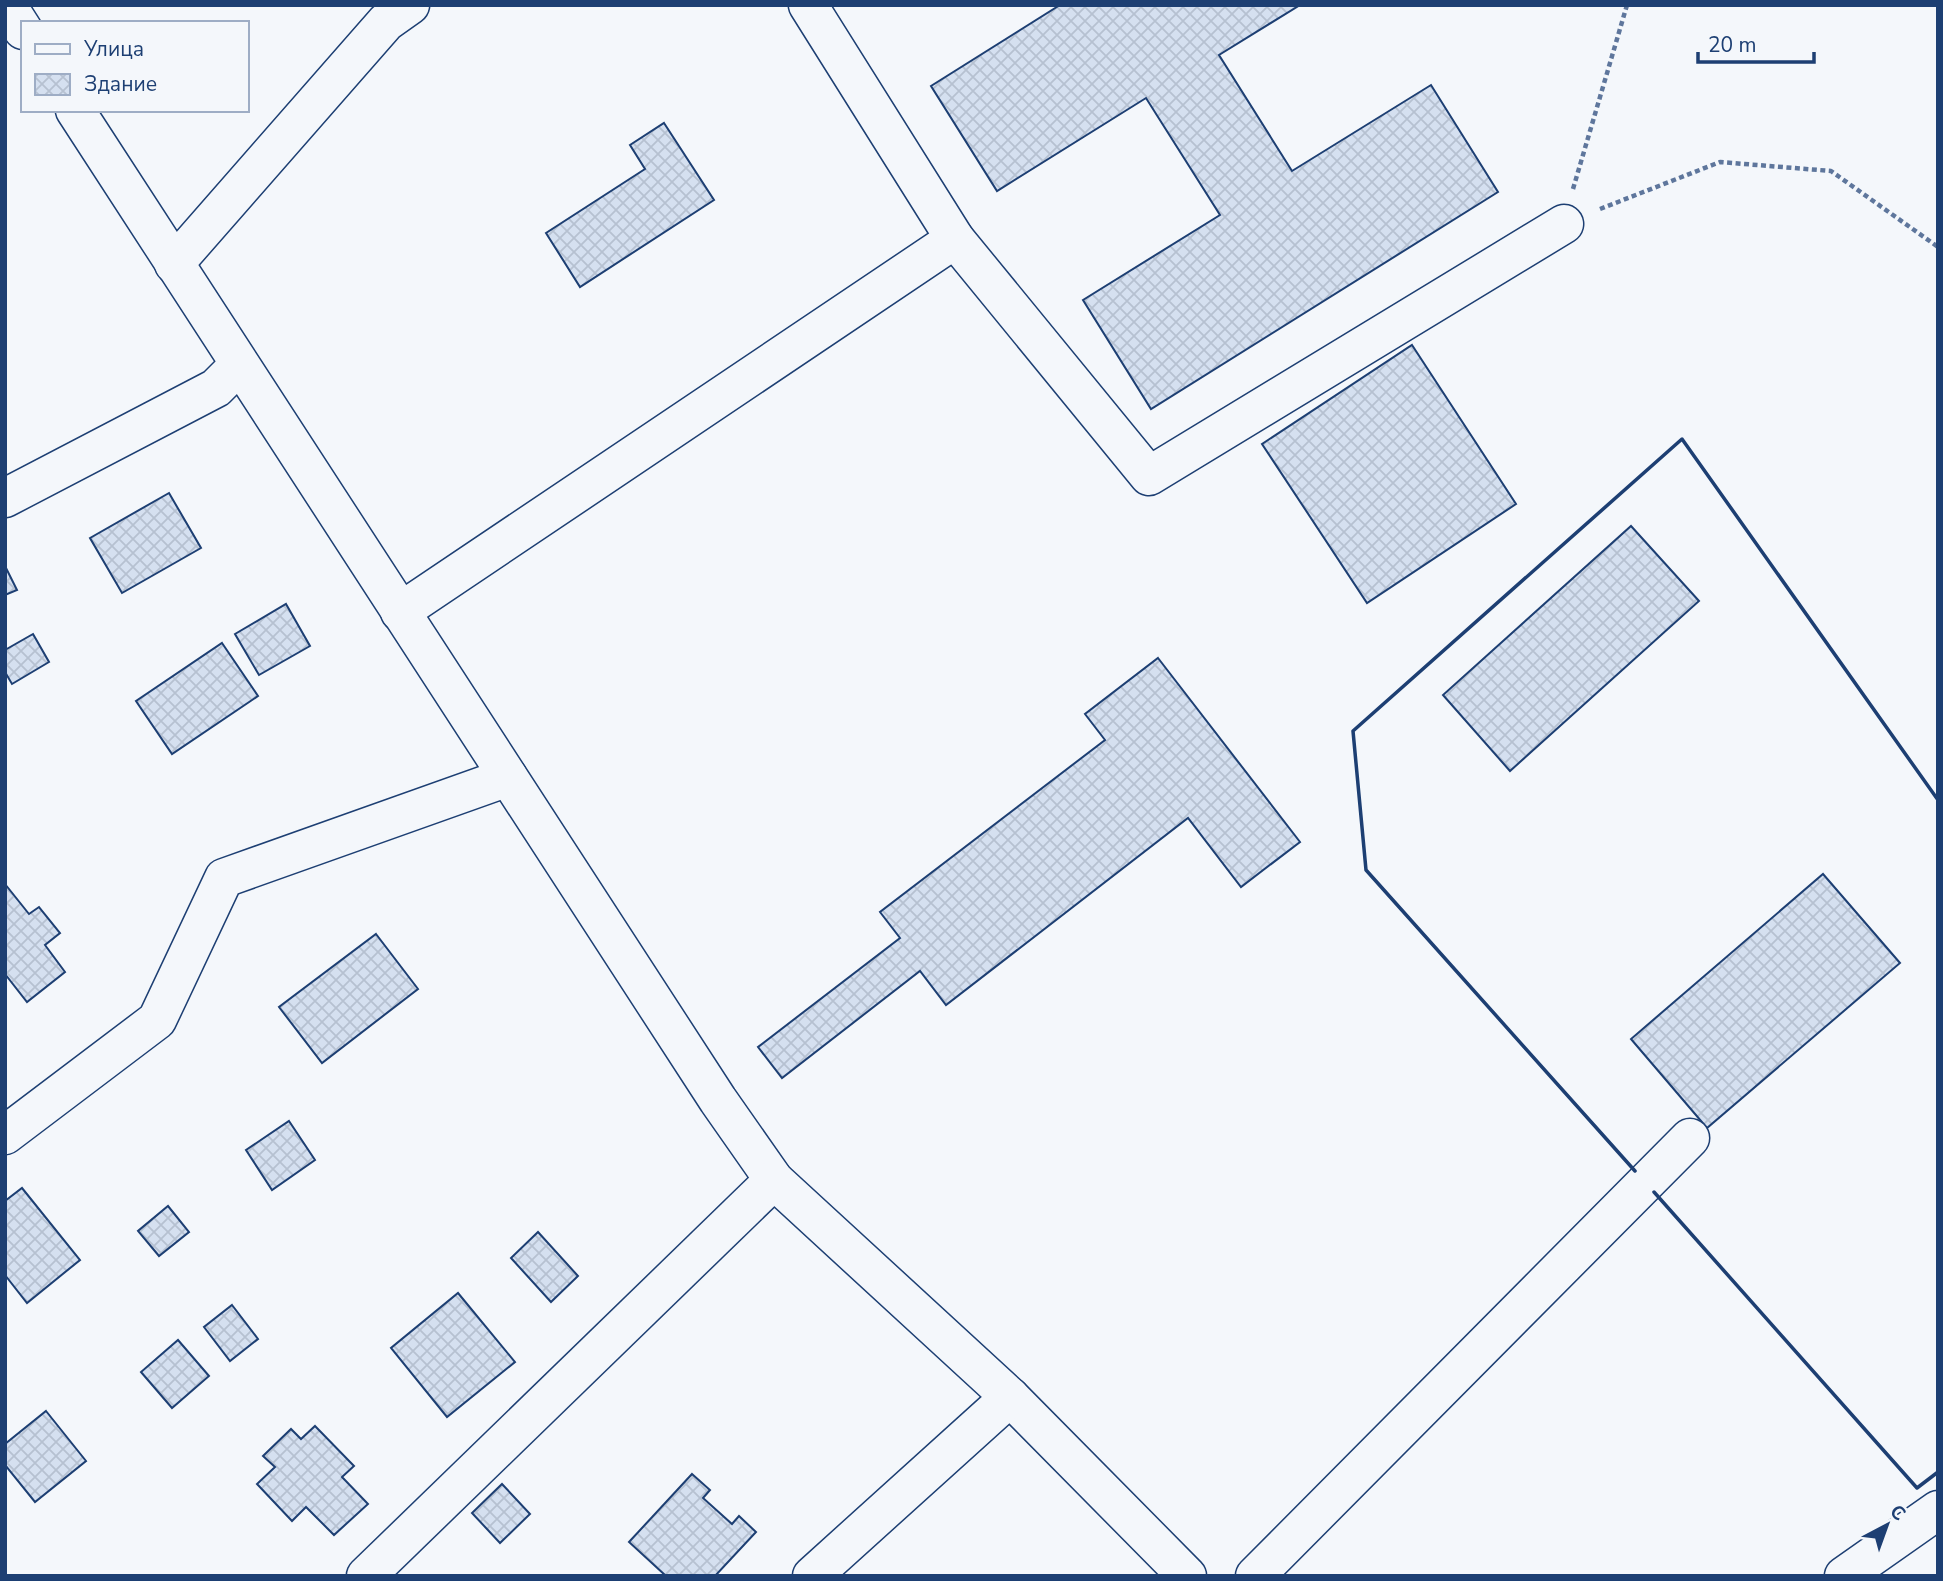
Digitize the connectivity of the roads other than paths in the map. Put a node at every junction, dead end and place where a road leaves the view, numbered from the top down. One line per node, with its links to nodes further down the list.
1 (7, 5): 4 (street)
2 (410, 5): 8 (street)
3 (808, 5): 7 (street)
4 (21, 27)
5 (76, 112): 8 (street)
6 (1563, 223): 7 (street)
7 (955, 239): 11 (street)
8 (174, 264): 9 (street)
9 (240, 365): 10 (street); 11 (street)
10 (5, 498)
11 (400, 612): 12 (street)
12 (508, 777): 13 (street); 15 (street)
13 (5, 1135)
14 (1690, 1138): 21 (street)
15 (774, 1180): 16 (street); 18 (street)
16 (1010, 1397): 19 (street); 20 (street)
17 (1938, 1510): 22 (street)
18 (366, 1576)
19 (812, 1576)
20 (1187, 1576)
21 (1255, 1576)
22 (1844, 1576)

